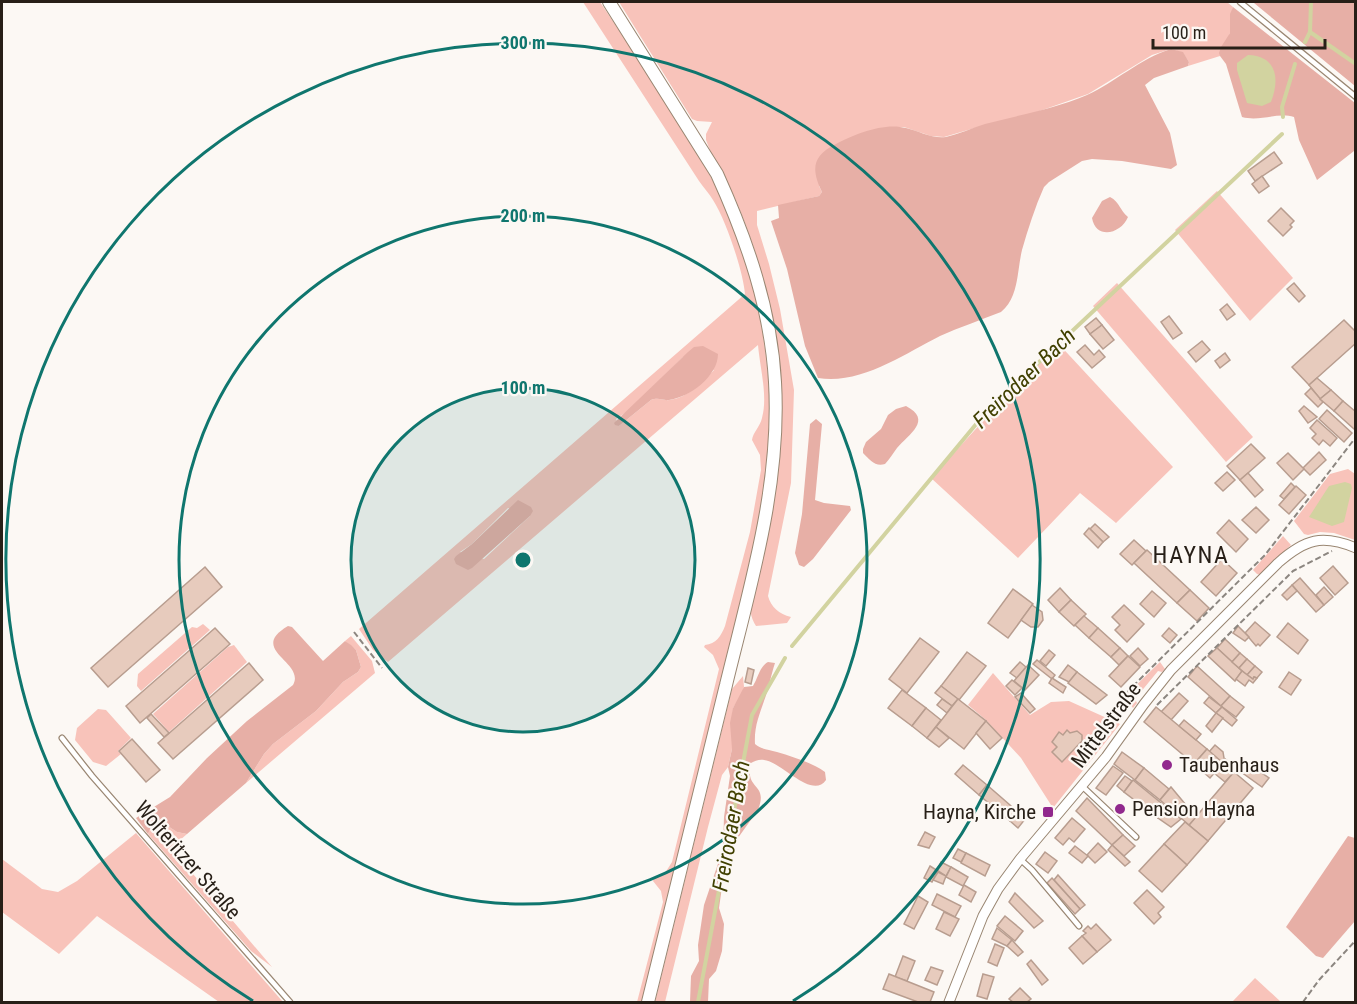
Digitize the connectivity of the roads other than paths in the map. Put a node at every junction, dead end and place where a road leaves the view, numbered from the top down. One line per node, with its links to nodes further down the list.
1 (609, 2): 11 (main road)
2 (1240, 2): 3 (lane)
3 (1356, 97)
4 (1351, 546): 6 (street, Mittelstraße)
5 (62, 738): 10 (lane, Wolteritzer Straße)
6 (1082, 786): 7 (lane); 8 (street, Mittelstraße)
7 (1136, 837)
8 (1020, 859): 9 (lane); 12 (street, Mittelstraße)
9 (1079, 926)
10 (290, 1002)
11 (648, 1002)
12 (949, 1002)

